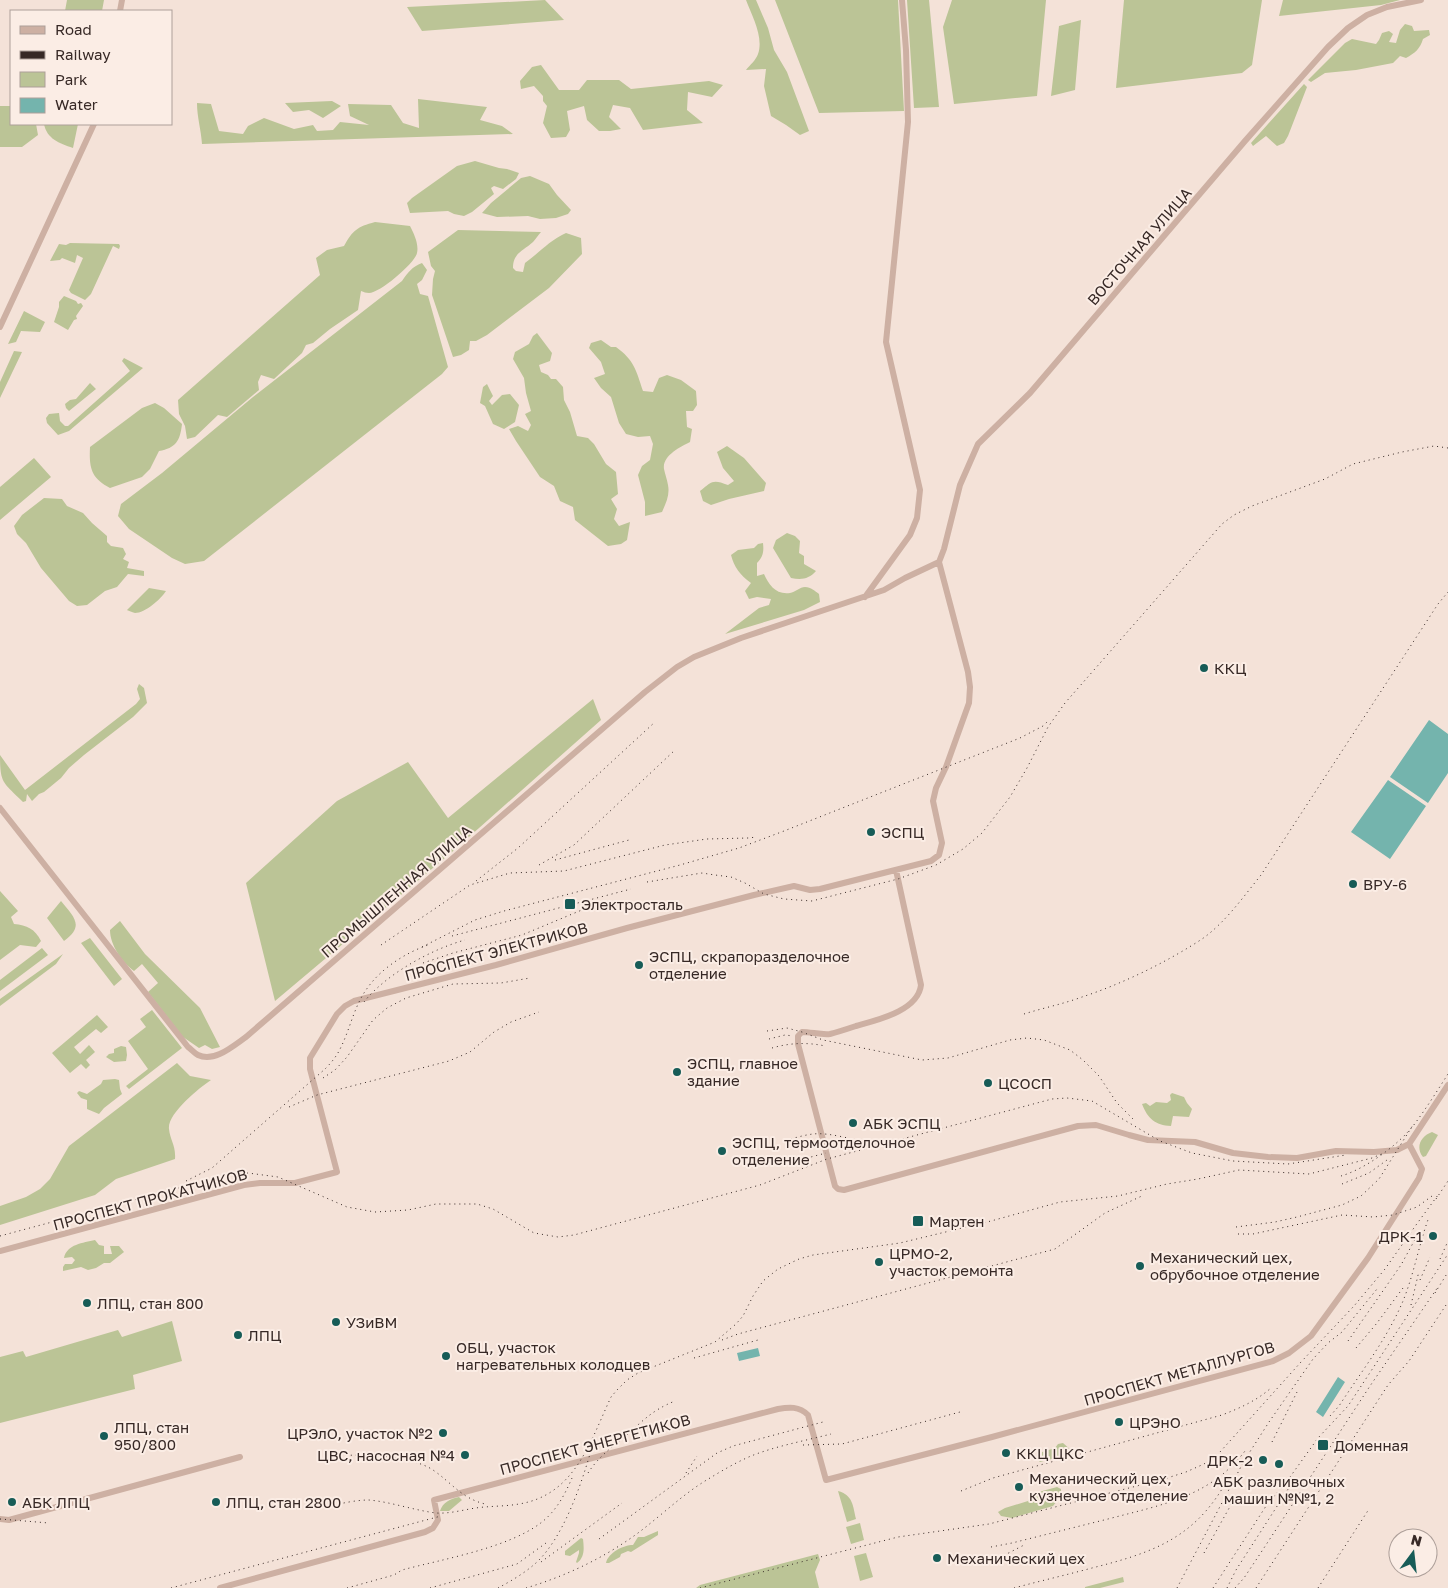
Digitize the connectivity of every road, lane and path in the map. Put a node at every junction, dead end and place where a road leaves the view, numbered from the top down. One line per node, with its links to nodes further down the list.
1 (902, 0): 6 (street)
2 (1421, 0): 5 (street, ВОСТОЧНАЯ УЛИЦА)
3 (94, 125): 4 (street)
4 (0, 327)
5 (939, 562): 6 (street, ПРОМЫШЛЕННАЯ УЛИЦА); 8 (street, ПРОСПЕКТ ЭЛЕКТРИКОВ)
6 (864, 598): 7 (street, ПРОМЫШЛЕННАЯ УЛИЦА)
7 (0, 808)
8 (896, 870): 10 (street); 11 (street, ПРОСПЕКТ ЭЛЕКТРИКОВ)
9 (1448, 1085): 10 (street)
10 (1409, 1144): 13 (street, ПРОСПЕКТ МЕТАЛЛУРГОВ)
11 (337, 1172): 12 (street, ПРОСПЕКТ ПРОКАТЧИКОВ)
12 (0, 1251)
13 (792, 1407): 16 (street, ПРОСПЕКТ ЭНЕРГЕТИКОВ)
14 (240, 1456): 15 (street)
15 (0, 1520)
16 (220, 1588)

